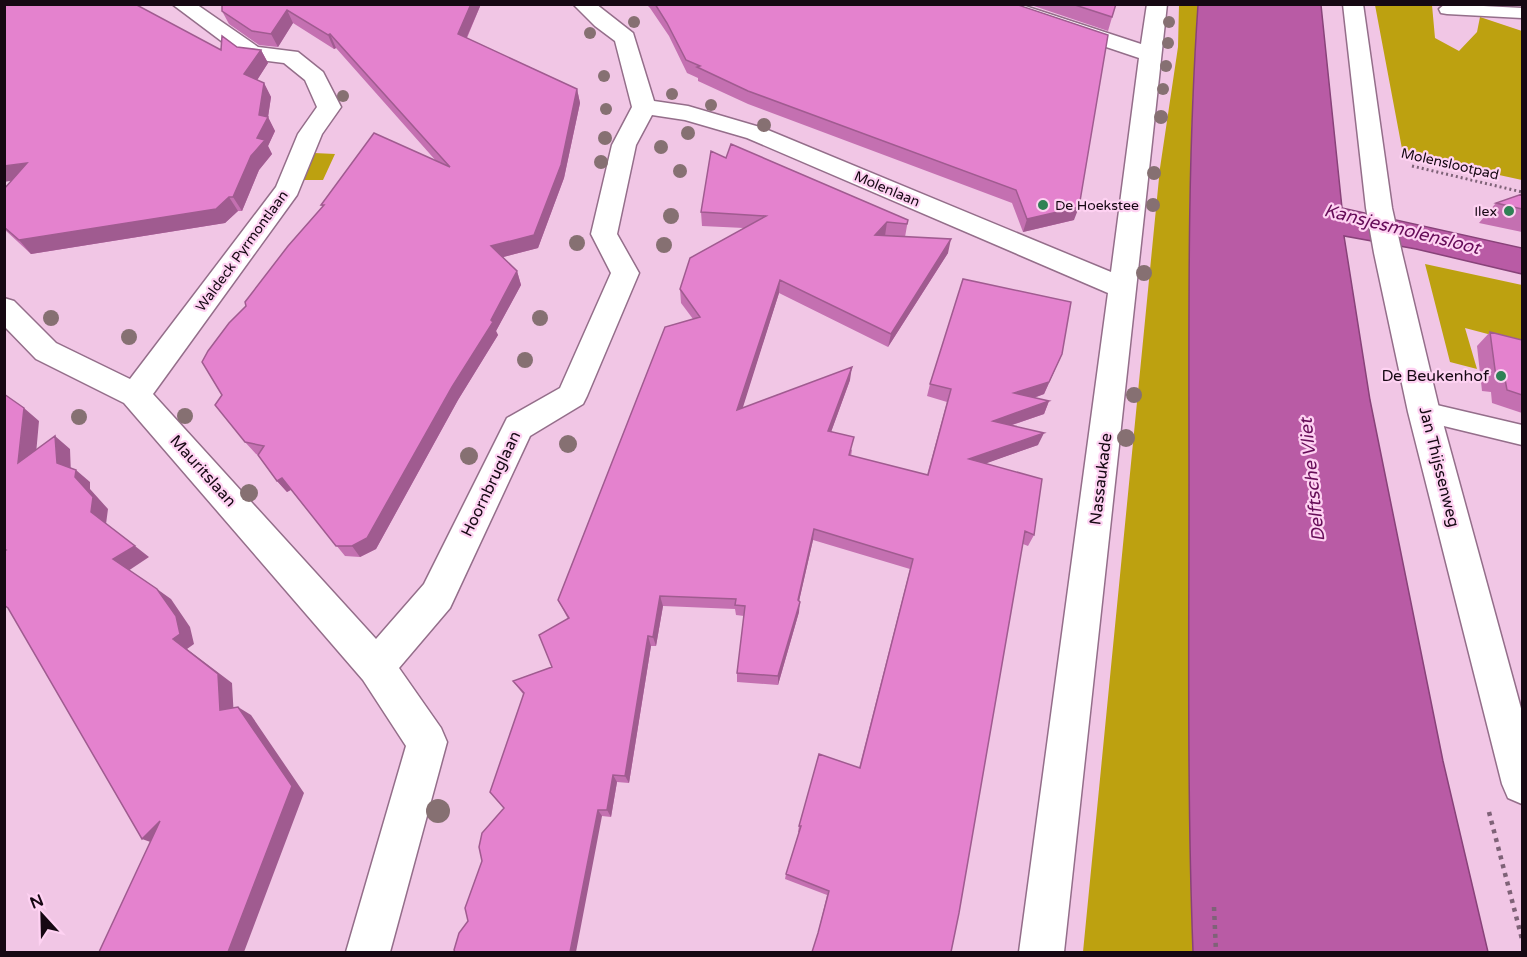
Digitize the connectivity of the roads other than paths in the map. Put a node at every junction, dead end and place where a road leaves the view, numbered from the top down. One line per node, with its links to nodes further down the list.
1 (182, 4): 13 (street, Waldeck Pyrmontlaan)
2 (583, 4): 10 (street)
3 (997, 4): 9 (street)
4 (1157, 4): 9 (street, Nassaukade)
5 (1353, 4): 14 (street, Jan Thijssenweg)
6 (1446, 7): 7 (lane); 8 (lane)
7 (1522, 13)
8 (1443, 30)
9 (1150, 54): 11 (street, Nassaukade)
10 (644, 107): 11 (street, Molenlaan); 16 (street, Hoornbruglaan)
11 (1124, 289): 19 (street, Nassaukade)
12 (4, 308): 13 (street, Mauritslaan)
13 (135, 395): 16 (street, Mauritslaan)
14 (1424, 412): 15 (lane); 17 (street, Jan Thijssenweg)
15 (1522, 435)
16 (376, 667): 18 (street)
17 (1520, 770)
18 (368, 952)
19 (1042, 952)

